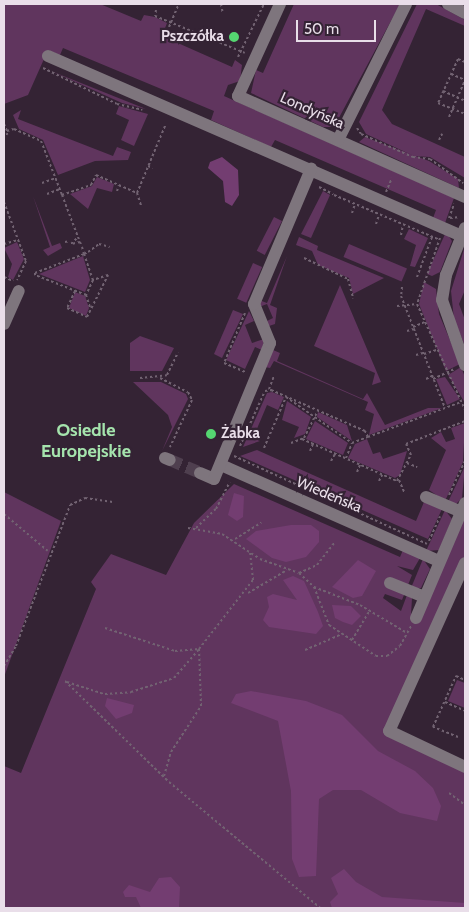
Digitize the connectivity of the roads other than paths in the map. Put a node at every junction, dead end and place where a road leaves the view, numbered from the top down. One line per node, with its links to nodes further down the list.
1 (280, 4): 6 (street, Londyńska)
2 (406, 4): 6 (street)
3 (448, 4): 4 (street)
4 (465, 13)
5 (48, 56): 7 (street)
6 (338, 140): 8 (street, Londyńska)
7 (311, 169): 9 (street); 13 (street)
8 (465, 197)
9 (464, 233): 12 (street)
10 (19, 291): 11 (street)
11 (4, 324)
12 (462, 365)
13 (221, 465): 14 (street); 17 (street, Wiedeńska)
14 (200, 473)
15 (426, 497): 16 (street)
16 (463, 507): 17 (street)
17 (440, 561): 20 (street)
18 (465, 564): 22 (street)
19 (390, 583): 20 (street)
20 (424, 597): 21 (street)
21 (416, 618)
22 (465, 767)

